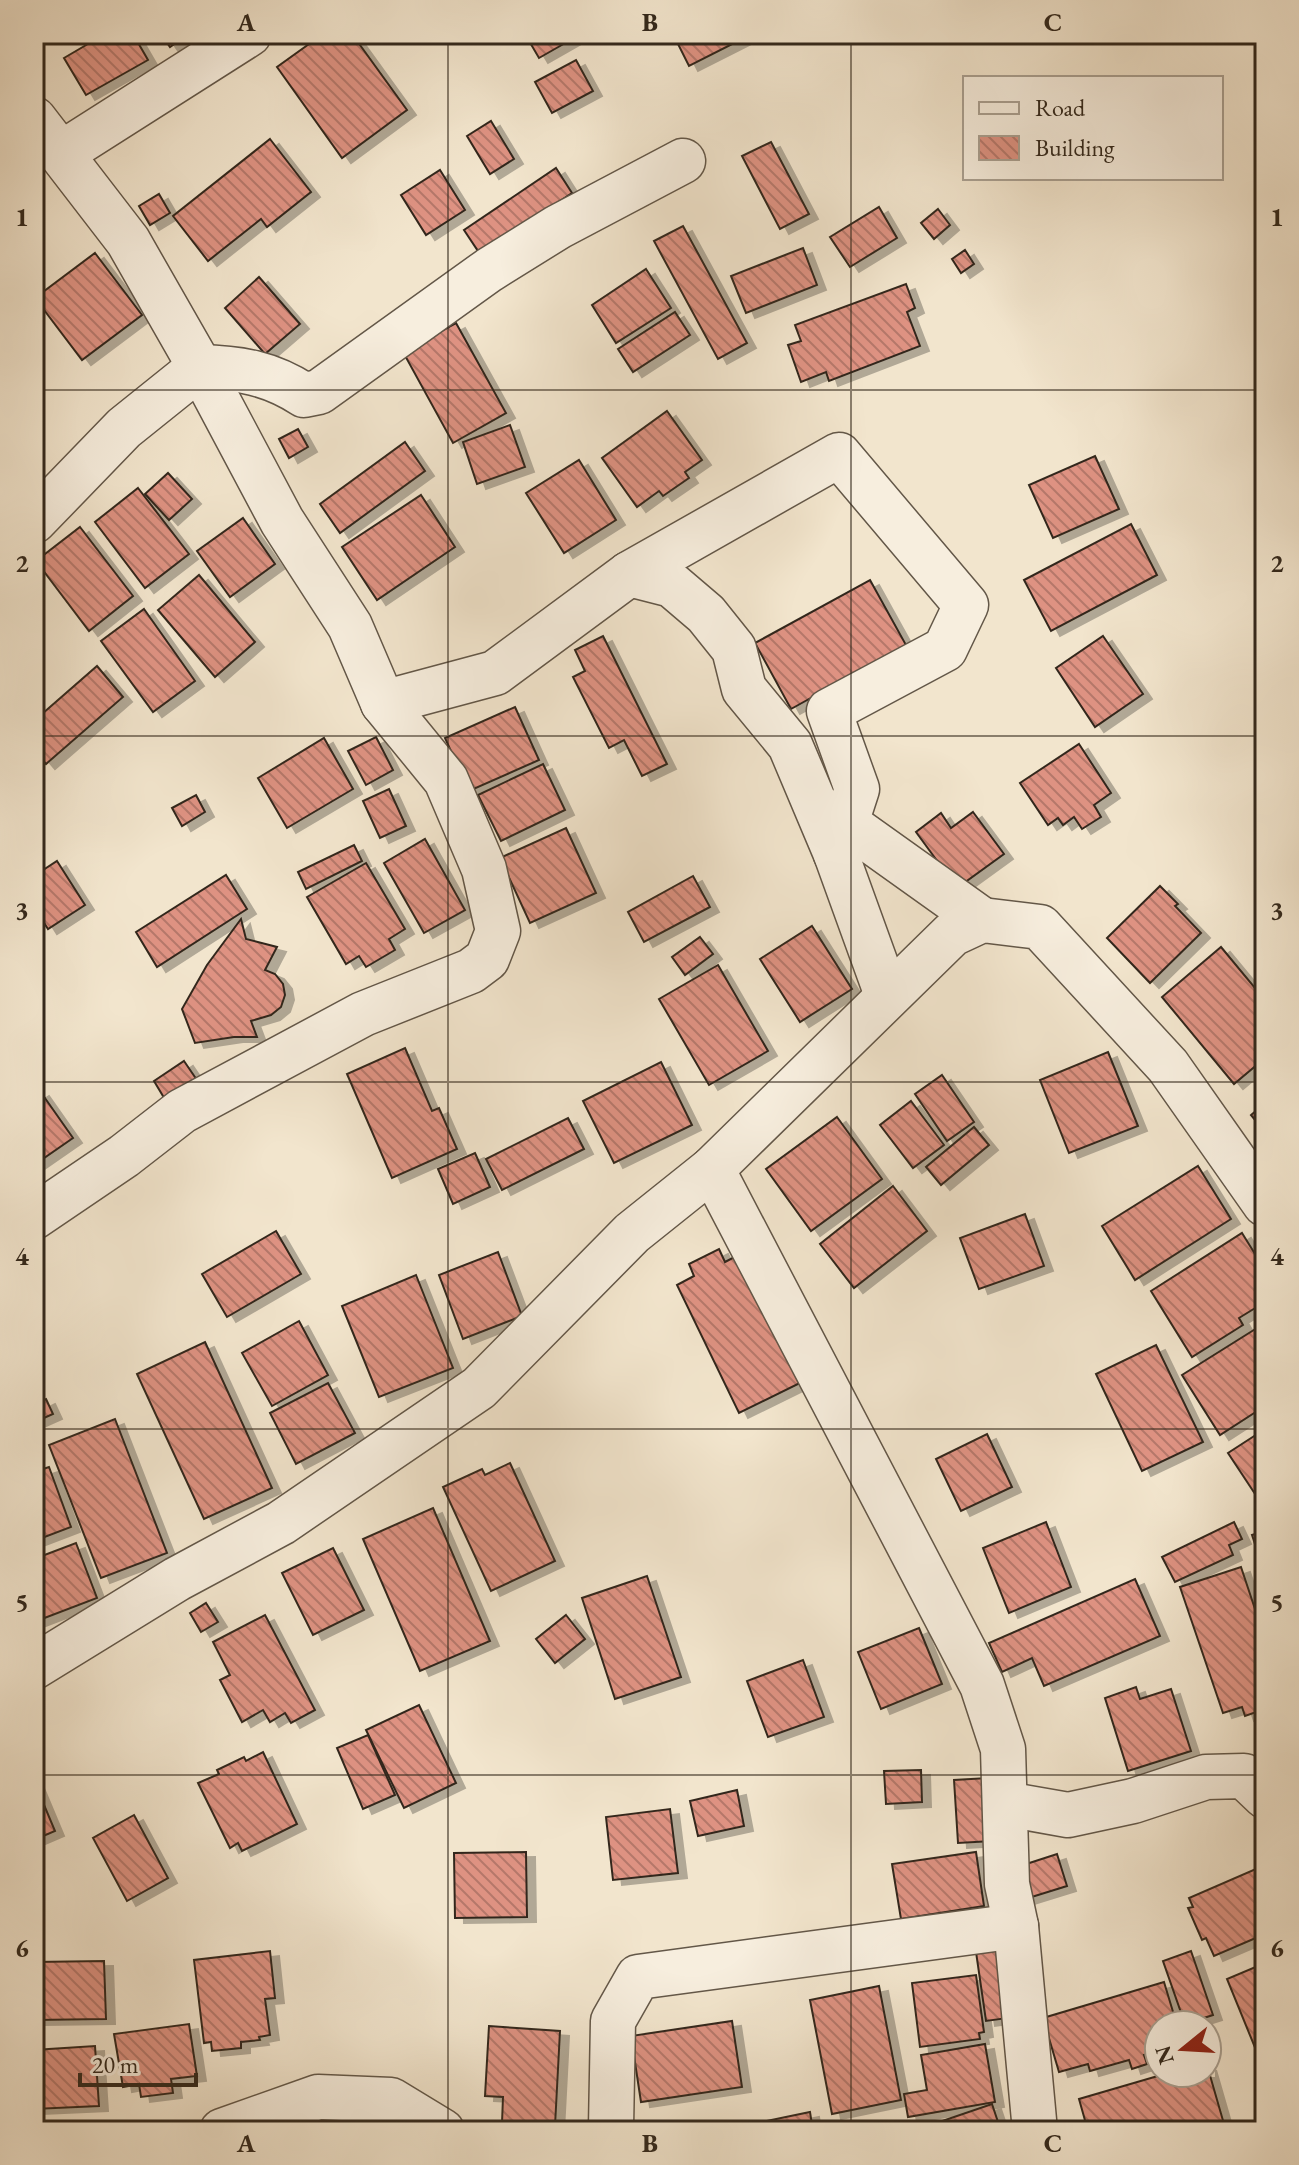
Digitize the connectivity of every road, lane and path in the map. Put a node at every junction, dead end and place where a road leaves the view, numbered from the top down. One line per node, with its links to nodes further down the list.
1 (249, 34): 3 (street)
2 (34, 119): 3 (street)
3 (62, 153): 5 (street)
4 (683, 161): 5 (street)
5 (200, 367): 6 (street); 8 (street)
6 (34, 521)
7 (629, 574): 8 (street); 9 (street); 9 (street)
8 (383, 703): 14 (street)
9 (832, 827): 10 (street); 11 (street)
10 (982, 920): 11 (street); 13 (street)
11 (887, 995): 12 (street)
12 (712, 1169): 15 (street); 17 (street)
13 (1265, 1204)
14 (34, 1217)
15 (34, 1667)
16 (1265, 1796): 17 (street)
17 (1006, 1804): 18 (street)
18 (1016, 1926): 21 (street); 22 (street)
19 (222, 2131): 20 (street)
20 (442, 2131)
21 (608, 2131)
22 (1035, 2131)

